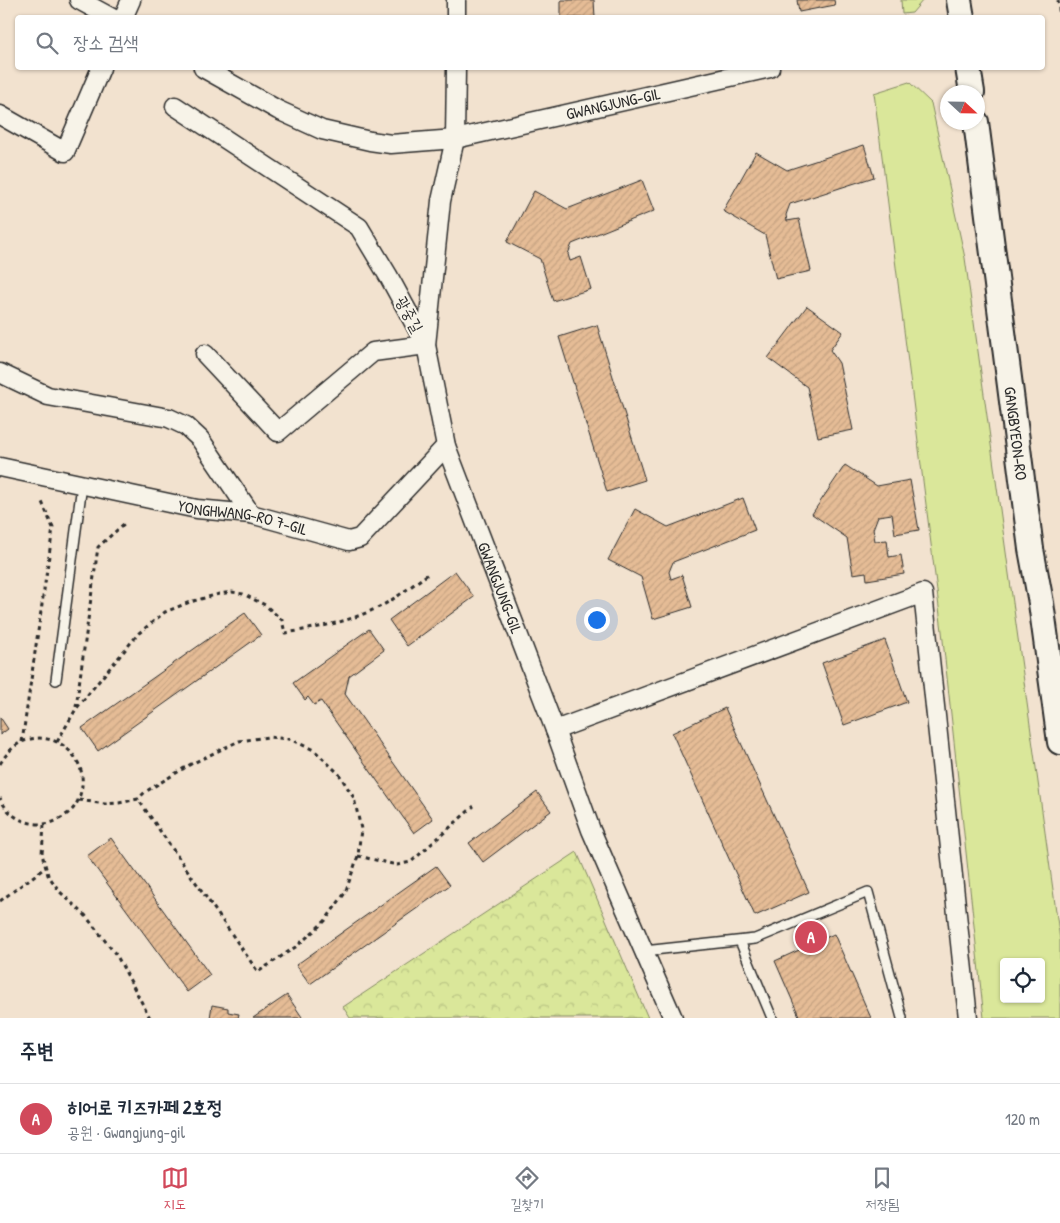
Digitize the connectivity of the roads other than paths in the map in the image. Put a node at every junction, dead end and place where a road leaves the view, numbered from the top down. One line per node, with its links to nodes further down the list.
1 (80, 0): 4 (street)
2 (131, 0): 5 (street)
3 (456, 0): 6 (street)
4 (107, 15)
5 (124, 15)
6 (456, 15)
7 (100, 70): 14 (street)
8 (207, 70): 16 (street, GWANGJUNG-GIL)
9 (456, 70): 16 (street)
10 (761, 70): 16 (street, GWANGJUNG-GIL)
11 (968, 70): 12 (street)
12 (971, 85)
13 (175, 106): 17 (street, 광중길)
14 (0, 115)
15 (977, 130): 26 (street, GANGBYEON-RO)
16 (455, 138): 17 (street, GWANGJUNG-GIL)
17 (426, 345): 18 (street, 광중길); 20 (street, GWANGJUNG-GIL)
18 (205, 354)
19 (0, 372): 23 (street)
20 (446, 446): 23 (street, YONGHWANG-RO 7-GIL); 25 (street, GWANGJUNG-GIL)
21 (0, 467): 22 (street, YONGHWANG-RO 7-GIL)
22 (82, 484): 23 (street, YONGHWANG-RO 7-GIL); 24 (lane)
23 (252, 514)
24 (56, 680)
25 (556, 730): 28 (street, GWANGJUNG-GIL); 32 (street)
26 (1060, 742)
27 (740, 941): 28 (lane); 30 (lane); 31 (lane)
28 (644, 951): 29 (street, GWANGJUNG-GIL)
29 (673, 1018)
30 (772, 1018)
31 (902, 1018)
32 (968, 1018)

